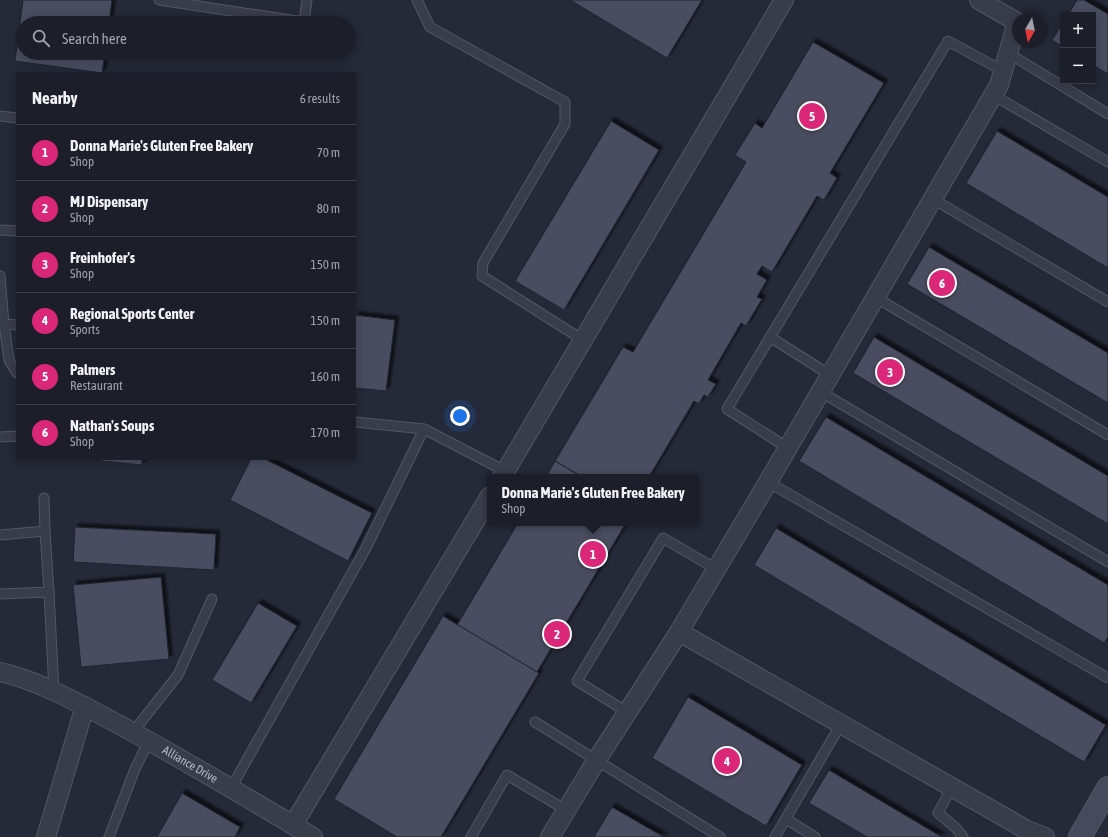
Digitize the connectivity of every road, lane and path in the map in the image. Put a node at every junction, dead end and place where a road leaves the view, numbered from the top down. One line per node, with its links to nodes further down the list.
1 (159, 0): 6 (lane)
2 (307, 0): 7 (lane)
3 (417, 0): 24 (lane)
4 (784, 0): 24 (street)
5 (979, 0): 8 (street)
6 (264, 16)
7 (305, 16)
8 (1008, 53): 9 (street); 11 (lane)
9 (1003, 71): 10 (street); 23 (lane)
10 (993, 95): 14 (lane); 15 (street)
11 (1108, 114)
12 (0, 116): 13 (lane)
13 (16, 118)
14 (1108, 162)
15 (933, 199): 19 (street); 20 (lane)
16 (0, 230): 17 (lane)
17 (16, 231)
18 (0, 276): 21 (lane)
19 (875, 298): 26 (street); 30 (lane)
20 (1108, 302)
21 (2, 325): 22 (lane); 25 (lane)
22 (16, 325)
23 (770, 338): 26 (lane); 33 (lane)
24 (583, 340): 34 (street)
25 (16, 371)
26 (830, 375): 27 (street)
27 (820, 392): 33 (street); 40 (lane)
28 (356, 422): 29 (lane)
29 (424, 429): 34 (lane); 57 (lane)
30 (1108, 435)
31 (16, 436): 32 (lane)
32 (0, 437)
33 (788, 448): 35 (street)
34 (503, 474)
35 (768, 482): 41 (street); 47 (lane)
36 (44, 498): 38 (lane)
37 (487, 501): 61 (street)
38 (46, 531): 39 (lane); 42 (lane)
39 (0, 535)
40 (1108, 562)
41 (716, 569): 45 (street); 50 (lane)
42 (49, 592): 43 (lane); 48 (lane)
43 (0, 594)
44 (212, 599): 53 (lane)
45 (679, 632): 50 (street); 52 (street)
46 (0, 672): 48 (street, Alliance Drive)
47 (1108, 678)
48 (54, 692): 49 (street, Alliance Drive)
49 (85, 706): 53 (street, Alliance Drive); 62 (street)
50 (627, 712): 55 (street)
51 (535, 722): 55 (lane)
52 (841, 724): 56 (street); 60 (lane)
53 (134, 732): 54 (street, Alliance Drive)
54 (149, 741): 57 (street, Alliance Drive); 63 (lane)
55 (596, 761): 59 (street); 67 (lane)
56 (952, 787): 70 (lane); 71 (street)
57 (231, 788): 61 (street, Alliance Drive)
58 (1108, 788): 72 (street)
59 (566, 810): 65 (lane); 66 (street)
60 (786, 819): 68 (lane); 69 (lane)
61 (294, 825): 64 (street, Alliance Drive)
62 (46, 837)
63 (109, 837)
64 (313, 837)
65 (471, 837)
66 (550, 837)
67 (720, 837)
68 (775, 837)
69 (815, 837)
70 (963, 837)
71 (1045, 837)
72 (1080, 837)

